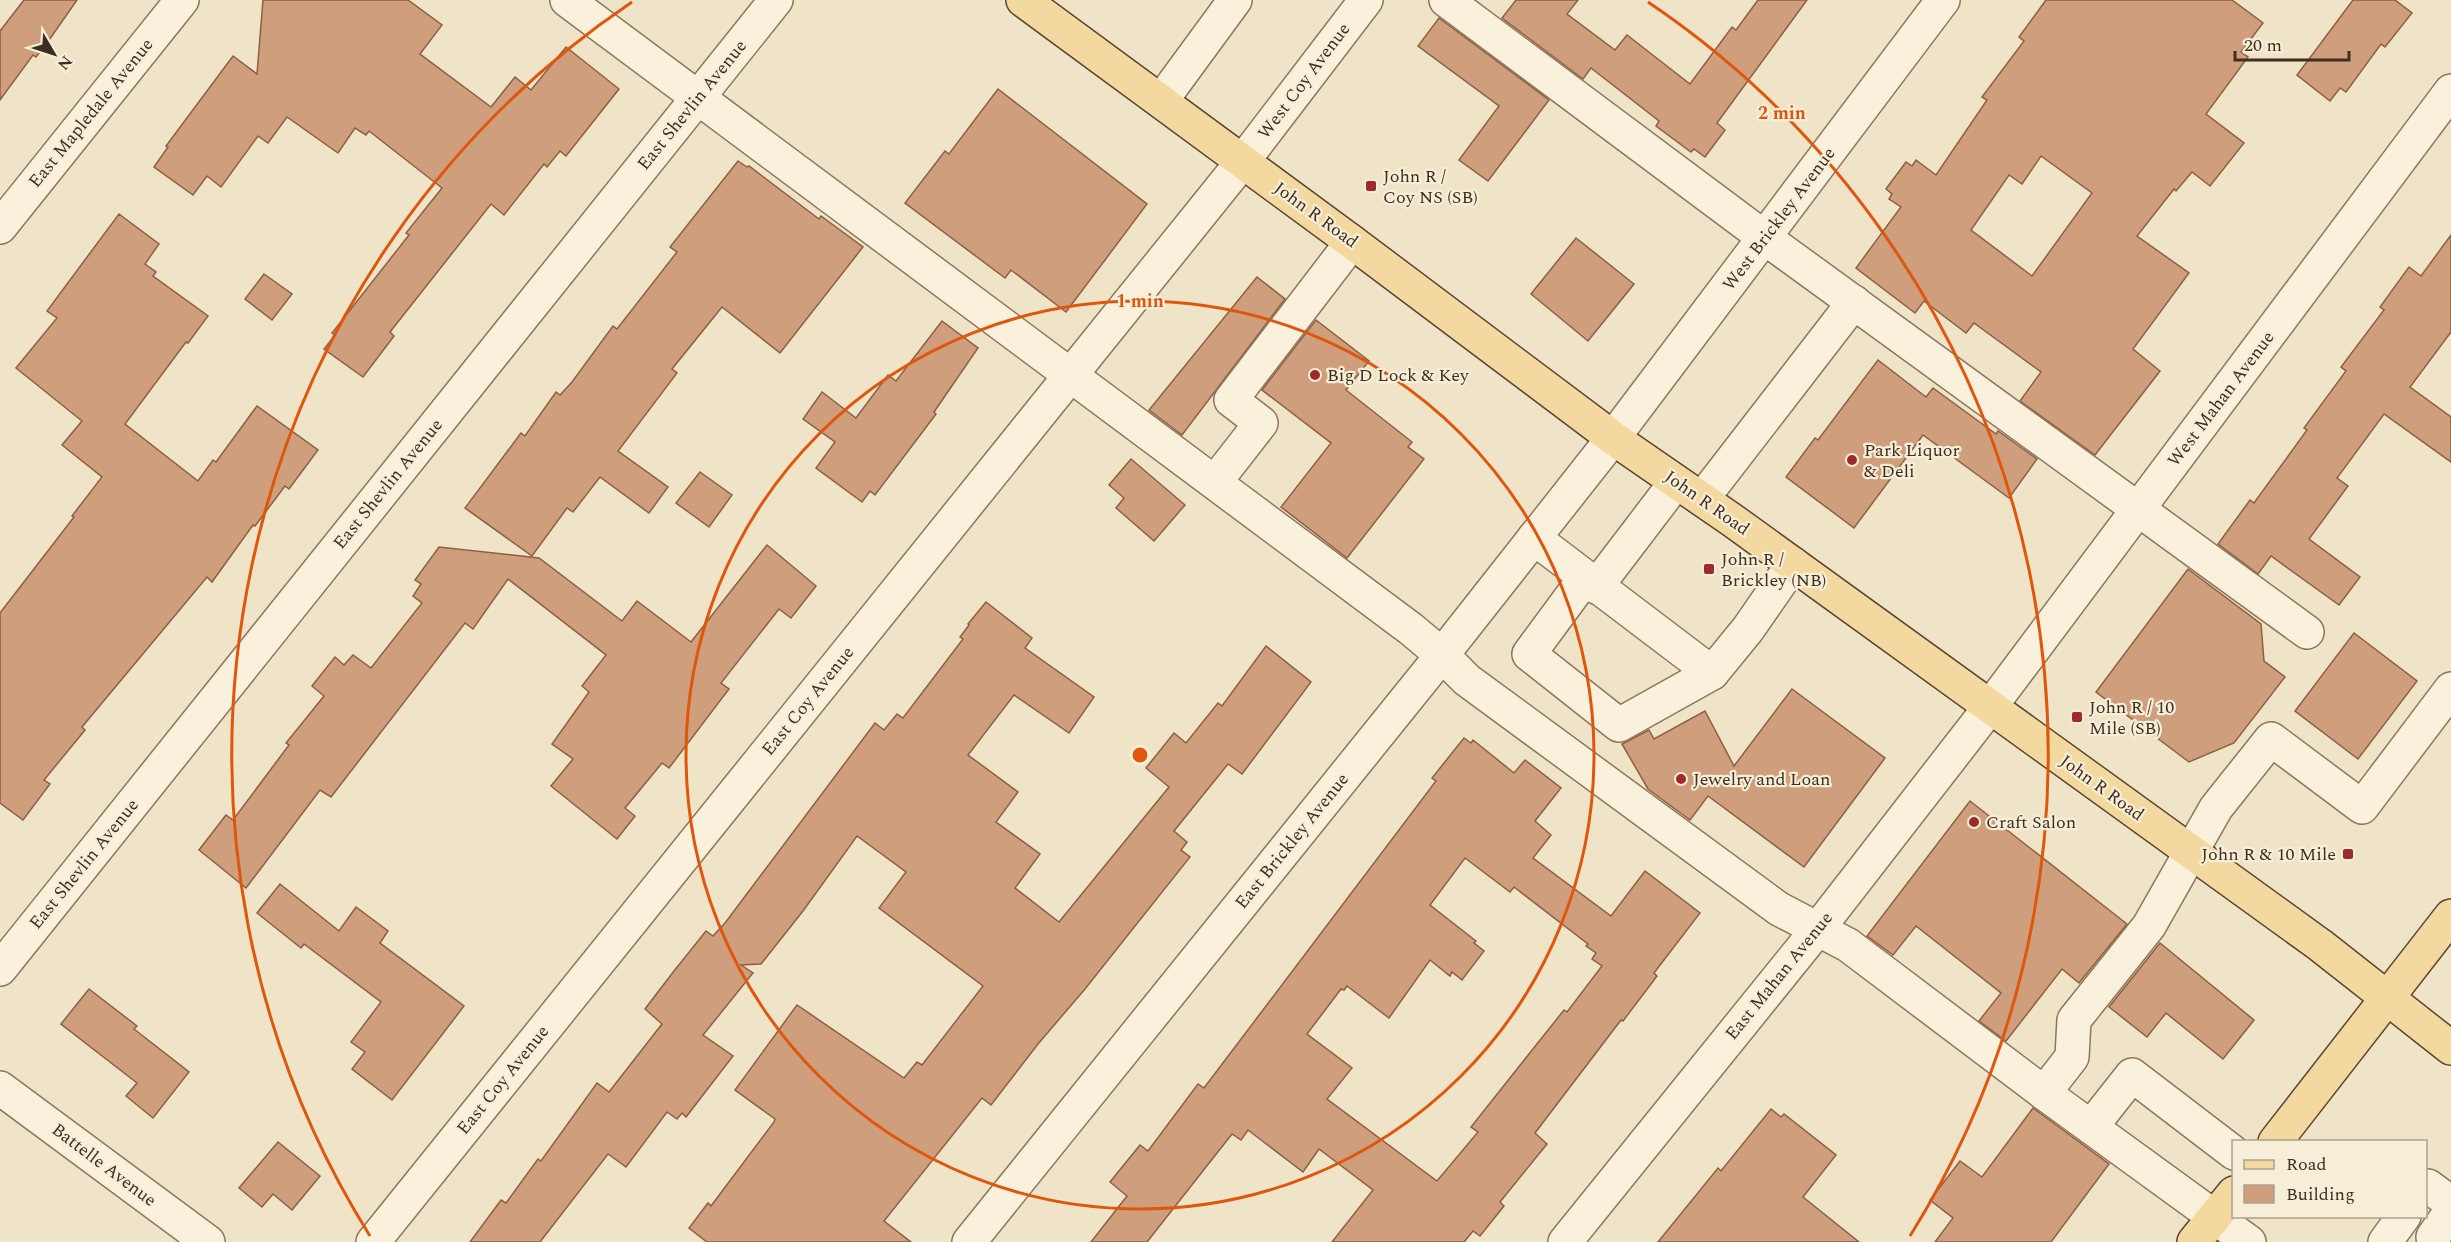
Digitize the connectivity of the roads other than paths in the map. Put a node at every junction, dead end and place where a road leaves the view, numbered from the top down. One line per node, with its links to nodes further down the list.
1 (182, 0): 13 (street, East Mapledale Avenue)
2 (567, 0): 10 (street)
3 (777, 0): 10 (street, East Shevlin Avenue)
4 (1023, 0): 11 (main road, John R Road)
5 (1235, 0): 11 (street)
6 (1366, 0): 12 (street, West Coy Avenue)
7 (1446, 0): 14 (street)
8 (1943, 0): 14 (street, West Brickley Avenue)
9 (2451, 92): 21 (street, West Mahan Avenue)
10 (698, 96): 17 (street); 33 (street, East Shevlin Avenue)
11 (1161, 101): 12 (main road, John R Road)
12 (1243, 161): 15 (main road, John R Road); 17 (street, East Coy Avenue)
13 (0, 227)
14 (1765, 238): 16 (street); 18 (street, West Brickley Avenue)
15 (1352, 242): 18 (main road, John R Road); 19 (street)
16 (1854, 302): 20 (street); 21 (street)
17 (1072, 374): 19 (street); 47 (street, East Coy Avenue)
18 (1613, 438): 20 (main road, John R Road); 22 (street, East Brickley Avenue)
19 (1215, 482): 26 (street)
20 (1689, 490): 23 (main road, John R Road); 24 (street)
21 (2138, 509): 25 (street); 29 (street, West Mahan Avenue)
22 (1534, 538): 24 (street); 26 (street, East Brickley Avenue)
23 (1793, 564): 27 (street); 29 (main road, John R Road)
24 (1591, 583): 27 (street); 27 (street)
25 (2307, 632)
26 (1442, 655): 32 (street); 48 (street, East Brickley Avenue)
27 (1712, 673)
28 (2451, 689): 30 (street)
29 (1990, 706): 30 (main road, John R Road); 32 (street, East Mahan Avenue)
30 (2190, 853): 34 (main road, John R Road); 37 (street)
31 (2451, 916): 34 (main road)
32 (1817, 930): 37 (street); 49 (street, East Mahan Avenue)
33 (0, 969)
34 (2388, 999): 35 (main road, John R Road); 39 (main road)
35 (2451, 1048)
36 (0, 1088): 46 (street, Battelle Avenue)
37 (2044, 1093): 38 (street)
38 (2091, 1127): 40 (street); 43 (street)
39 (2277, 1140)
40 (2232, 1151)
41 (2427, 1187): 42 (street)
42 (2451, 1203)
43 (2224, 1205): 50 (main road)
44 (2233, 1218): 51 (street)
45 (2403, 1218): 52 (street)
46 (208, 1242)
47 (373, 1242)
48 (969, 1242)
49 (1565, 1242)
50 (2194, 1242)
51 (2249, 1242)
52 (2385, 1242)

